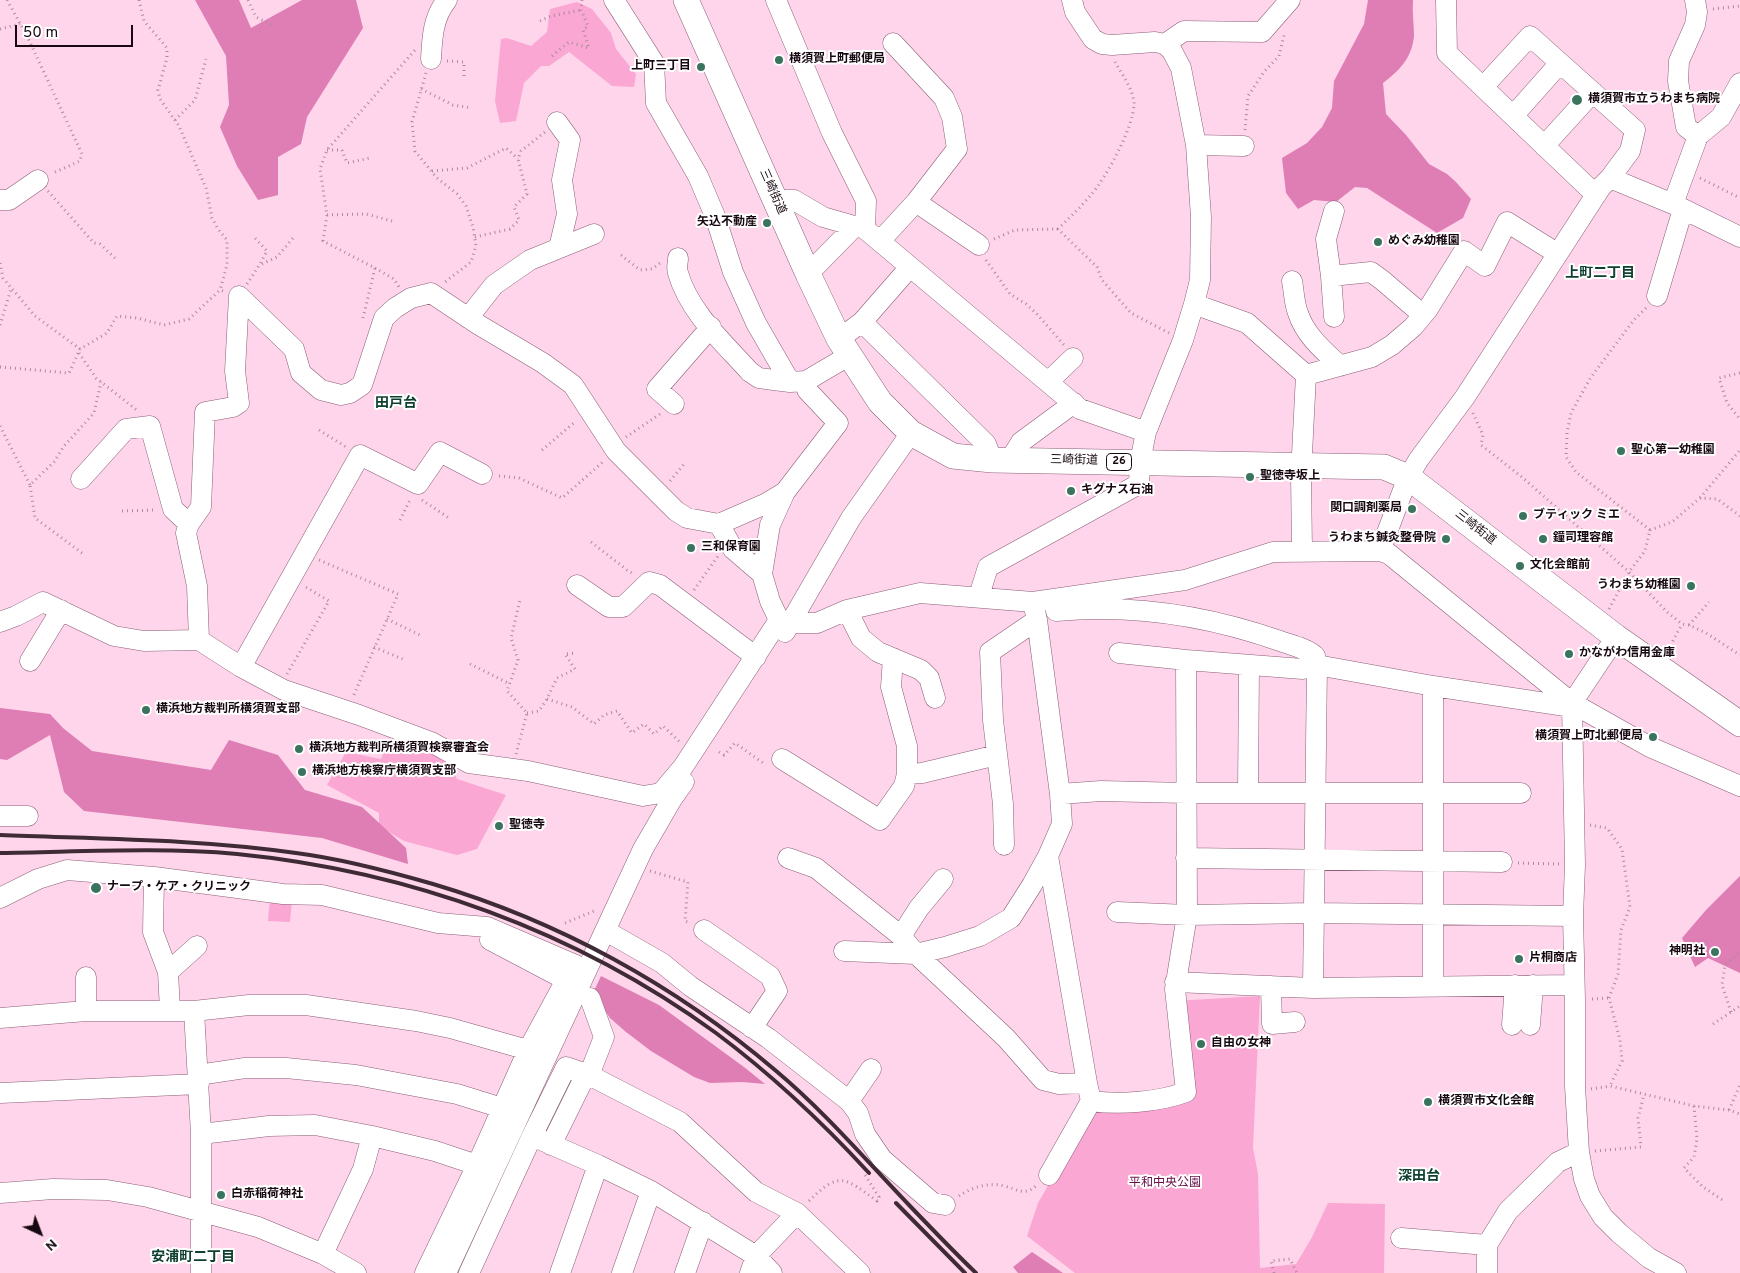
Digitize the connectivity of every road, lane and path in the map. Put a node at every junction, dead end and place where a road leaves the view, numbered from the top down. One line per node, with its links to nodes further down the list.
1 (7, 0): 17 (path)
2 (139, 0): 36 (path)
3 (248, 0): 18 (path)
4 (447, 0): 20 (street)
5 (582, 0): 14 (path)
6 (614, 0): 100 (street)
7 (686, 0): 52 (main road, 三崎街道 / 26)
8 (776, 0): 59 (street)
9 (1072, 0): 22 (street)
10 (1290, 0): 15 (street)
11 (1446, 0): 30 (street)
12 (1696, 6): 13 (path); 38 (street)
13 (1740, 6)
14 (581, 10): 16 (path); 24 (path)
15 (1273, 20): 23 (street); 40 (path)
16 (540, 21)
17 (20, 24): 19 (path); 48 (path)
18 (275, 27)
19 (0, 29)
20 (433, 29): 26 (street); 42 (path)
21 (893, 43): 53 (street)
22 (1102, 44): 23 (street); 58 (path)
23 (1165, 44): 39 (street)
24 (552, 56)
25 (206, 59): 36 (path)
26 (431, 59): 28 (path); 31 (path)
27 (1560, 63): 30 (street); 32 (street); 35 (street)
28 (464, 77)
29 (1740, 83): 33 (street)
30 (1483, 87): 35 (street)
31 (421, 89): 34 (path); 45 (path)
32 (1593, 92): 41 (street); 47 (street)
33 (1735, 105): 38 (street)
34 (472, 108)
35 (1513, 116): 41 (street)
36 (175, 120): 82 (path)
37 (556, 122): 44 (path); 66 (street)
38 (1698, 136): 46 (street)
39 (1196, 145): 40 (street); 84 (street)
40 (1244, 146)
41 (1544, 146): 49 (street)
42 (327, 150): 43 (path); 56 (path)
43 (370, 158)
44 (518, 159): 45 (path); 61 (path)
45 (432, 171): 61 (path)
46 (1686, 171): 50 (path); 54 (street)
47 (1610, 178): 49 (street); 54 (street)
48 (38, 180): 51 (street); 70 (path)
49 (1596, 196): 67 (street)
50 (1740, 198)
51 (0, 200)
52 (775, 200): 59 (street); 75 (main road, 三崎街道 / 26)
53 (916, 202): 59 (street); 65 (street)
54 (1678, 207): 62 (street); 83 (street)
55 (1334, 211): 76 (street)
56 (327, 214): 57 (path); 74 (path)
57 (392, 221)
58 (1058, 229): 65 (path); 92 (path)
59 (867, 232): 73 (street); 75 (street)
60 (594, 234): 66 (street)
61 (475, 237): 81 (path)
62 (1740, 237)
63 (255, 238): 72 (path)
64 (293, 238): 72 (path)
65 (978, 245): 95 (path)
66 (559, 248): 88 (street)
67 (1558, 254): 85 (street); 104 (street)
68 (621, 255): 69 (path)
69 (678, 258): 91 (street)
70 (116, 259)
71 (0, 263): 77 (path)
72 (260, 264): 82 (path)
73 (910, 267): 89 (street); 102 (street)
74 (375, 268): 78 (path); 87 (path)
75 (808, 274): 93 (main road, 三崎街道 / 26)
76 (1331, 276): 85 (street); 86 (street)
77 (1, 278): 80 (path)
78 (394, 279)
79 (1292, 281): 96 (street)
80 (12, 289): 90 (path); 94 (path)
81 (430, 292): 82 (street); 88 (street)
82 (230, 293): 94 (path); 134 (street)
83 (1657, 296): 136 (path)
84 (1194, 304): 92 (street); 99 (street)
85 (1423, 315): 96 (street)
86 (1334, 317)
87 (363, 318)
88 (468, 318): 107 (street)
89 (862, 322): 93 (street); 117 (street)
90 (0, 326)
91 (711, 327): 100 (street); 106 (street)
92 (1183, 340): 111 (street)
93 (844, 347): 100 (street); 112 (main road, 三崎街道 / 26)
94 (80, 351): 97 (path); 101 (path)
95 (1072, 358): 102 (street)
96 (1340, 366): 99 (street)
97 (0, 367)
98 (1740, 373): 108 (path)
99 (1306, 375): 120 (street)
100 (798, 381): 126 (street)
101 (101, 382): 103 (path); 124 (path)
102 (1048, 382): 105 (street)
103 (120, 396)
104 (1465, 397): 122 (street); 143 (path)
105 (1074, 403): 111 (street); 117 (street)
106 (674, 404): 113 (path)
107 (589, 410): 113 (street); 114 (path)
108 (1740, 420)
109 (0, 426): 124 (path)
110 (319, 430): 116 (path)
111 (1146, 432): 118 (street)
112 (911, 433): 117 (main road, 三崎街道 / 26); 156 (street)
113 (614, 448): 121 (path); 127 (street)
114 (542, 450)
115 (1740, 450): 128 (path)
116 (360, 455): 125 (street); 142 (street)
117 (1001, 460): 118 (main road, 三崎街道 / 26)
118 (1140, 462): 120 (main road, 三崎街道 / 26); 148 (street)
119 (686, 463): 127 (path)
120 (1303, 465): 122 (main road, 三崎街道 / 26); 139 (street)
121 (482, 474): 125 (street)
122 (1408, 476): 140 (street); 160 (main road, 三崎街道 / 26)
123 (81, 479): 129 (street)
124 (30, 485): 141 (path)
125 (415, 489): 132 (path); 133 (path)
126 (785, 492): 135 (street); 144 (street)
127 (659, 494): 135 (street)
128 (1700, 498): 131 (path); 136 (path)
129 (173, 509): 130 (path); 134 (street)
130 (122, 511)
131 (1740, 516)
132 (448, 518)
133 (400, 520)
134 (189, 524): 162 (street)
135 (719, 524): 138 (street)
136 (1650, 530): 143 (path)
137 (590, 542): 146 (path)
138 (728, 542): 144 (street); 151 (path)
139 (1302, 551): 140 (street); 154 (street)
140 (1380, 551): 182 (street)
141 (82, 553)
142 (304, 553): 145 (street); 155 (path)
143 (1630, 572): 158 (path); 160 (path)
144 (762, 574): 156 (street)
145 (290, 578): 175 (street); 179 (path)
146 (649, 582): 147 (street); 151 (street)
147 (577, 584)
148 (979, 596): 153 (street); 154 (street)
149 (520, 600): 177 (path)
150 (1709, 602): 159 (path)
151 (684, 604): 167 (street)
152 (61, 610): 157 (street); 162 (street); 171 (street)
153 (847, 610): 156 (street); 168 (street)
154 (1035, 612): 173 (street); 188 (street); 198 (street)
155 (387, 619): 161 (path); 163 (path)
156 (785, 621): 167 (street); 221 (street)
157 (0, 622)
158 (1682, 624): 159 (path); 176 (path)
159 (1689, 625): 166 (path)
160 (1608, 631): 176 (main road, 三崎街道 / 26); 182 (street)
161 (420, 635)
162 (199, 640): 175 (street)
163 (374, 647): 169 (path); 183 (path)
164 (577, 653): 181 (path)
165 (1119, 653): 170 (street)
166 (1740, 655)
167 (756, 657): 187 (street)
168 (893, 658): 180 (street); 191 (street)
169 (405, 660)
170 (1186, 660): 174 (street); 193 (street)
171 (30, 661)
172 (470, 664): 177 (path)
173 (1317, 665): 174 (street); 178 (street); 195 (street)
174 (1249, 666): 194 (street)
175 (240, 667): 179 (street)
176 (1659, 667): 185 (main road, 三崎街道 / 26)
177 (510, 684): 184 (path)
178 (1433, 686): 182 (street); 196 (street)
179 (279, 688): 183 (street)
180 (935, 698)
181 (548, 699): 184 (path); 187 (path)
182 (1572, 705): 192 (street); 201 (street)
183 (346, 711): 190 (street)
184 (527, 713): 190 (path)
185 (1740, 724)
186 (720, 752): 189 (path)
187 (692, 754): 190 (street)
188 (997, 755): 191 (street); 202 (street)
189 (782, 759): 191 (street)
190 (512, 769)
191 (908, 774)
192 (1740, 786)
193 (1186, 793): 194 (street); 198 (street); 205 (street)
194 (1248, 793): 195 (street)
195 (1316, 793): 196 (street); 206 (street)
196 (1433, 793): 197 (street); 207 (street)
197 (1521, 793)
198 (1060, 794): 203 (street)
199 (0, 816): 200 (street)
200 (28, 816)
201 (1574, 823): 209 (street); 252 (path)
202 (1004, 845)
203 (1048, 856): 226 (street); 253 (street)
204 (788, 858): 222 (street)
205 (1186, 858): 206 (street); 217 (street)
206 (1315, 860): 207 (street); 215 (street)
207 (1433, 862): 208 (street); 216 (street)
208 (1502, 862): 209 (path)
209 (1575, 865): 218 (street)
210 (646, 869): 220 (path)
211 (154, 877): 213 (street); 219 (street); 228 (street)
212 (943, 879): 222 (street)
213 (0, 898)
214 (1117, 912): 217 (street)
215 (1314, 913): 216 (street); 217 (street); 235 (street)
216 (1433, 914): 218 (street); 234 (street)
217 (1186, 915): 230 (street)
218 (1573, 916): 231 (street)
219 (471, 925): 227 (street); 247 (street)
220 (699, 928): 246 (street)
221 (606, 930): 227 (street); 246 (street)
222 (901, 936): 226 (street)
223 (197, 946): 228 (street)
224 (844, 951): 226 (street)
225 (1740, 952): 241 (path)
226 (916, 954): 253 (street)
227 (587, 970): 285 (street)
228 (168, 972): 238 (street)
229 (86, 977): 239 (street)
230 (1175, 982): 233 (street); 253 (street)
231 (1574, 984): 232 (street); 254 (street)
232 (1524, 985): 234 (street); 245 (street)
233 (1271, 986): 235 (street); 243 (street)
234 (1433, 986): 235 (street)
235 (1313, 988)
236 (590, 998): 249 (street)
237 (1740, 1006): 241 (path)
238 (170, 1010): 239 (street); 240 (street)
239 (86, 1011): 242 (street)
240 (194, 1011): 247 (street); 250 (street)
241 (1731, 1012): 244 (path)
242 (0, 1018)
243 (1295, 1022)
244 (1713, 1024)
245 (1520, 1025)
246 (752, 1028): 257 (street)
247 (528, 1050): 259 (street)
248 (871, 1069): 257 (street)
249 (587, 1074): 264 (street); 265 (street); 276 (street)
250 (198, 1079): 255 (street); 259 (street); 262 (street)
251 (1740, 1085): 260 (path)
252 (1610, 1086): 254 (path); 256 (path)
253 (1089, 1092): 270 (street)
254 (1576, 1092): 266 (street)
255 (0, 1093)
256 (1644, 1095): 258 (path); 266 (path)
257 (849, 1101): 274 (street)
258 (1694, 1106): 260 (path); 273 (path)
259 (502, 1108): 267 (street)
260 (1728, 1110): 261 (path)
261 (1740, 1114)
262 (201, 1134): 263 (street); 275 (street)
263 (372, 1136): 267 (street); 280 (street)
264 (532, 1136): 265 (street); 286 (street)
265 (551, 1144): 268 (street)
266 (1579, 1152): 279 (street); 295 (street)
267 (477, 1165): 284 (street)
268 (598, 1165): 271 (street); 287 (street)
269 (865, 1175): 276 (path)
270 (1049, 1175): 274 (path)
271 (651, 1191): 277 (street); 288 (street)
272 (0, 1193): 275 (street)
273 (1724, 1201)
274 (945, 1205)
275 (202, 1211): 280 (street); 282 (street)
276 (797, 1213): 281 (street); 291 (street)
277 (703, 1222): 281 (street); 289 (street)
278 (1401, 1238): 279 (street)
279 (1487, 1245): 294 (street)
280 (322, 1254): 283 (street)
281 (753, 1265): 290 (street)
282 (202, 1273)
283 (356, 1273)
284 (425, 1273)
285 (446, 1273)
286 (469, 1273)
287 (560, 1273)
288 (622, 1273)
289 (685, 1273)
290 (772, 1273)
291 (860, 1273)
292 (1274, 1273): 293 (path)
293 (1297, 1273)
294 (1487, 1273)
295 (1676, 1273)

